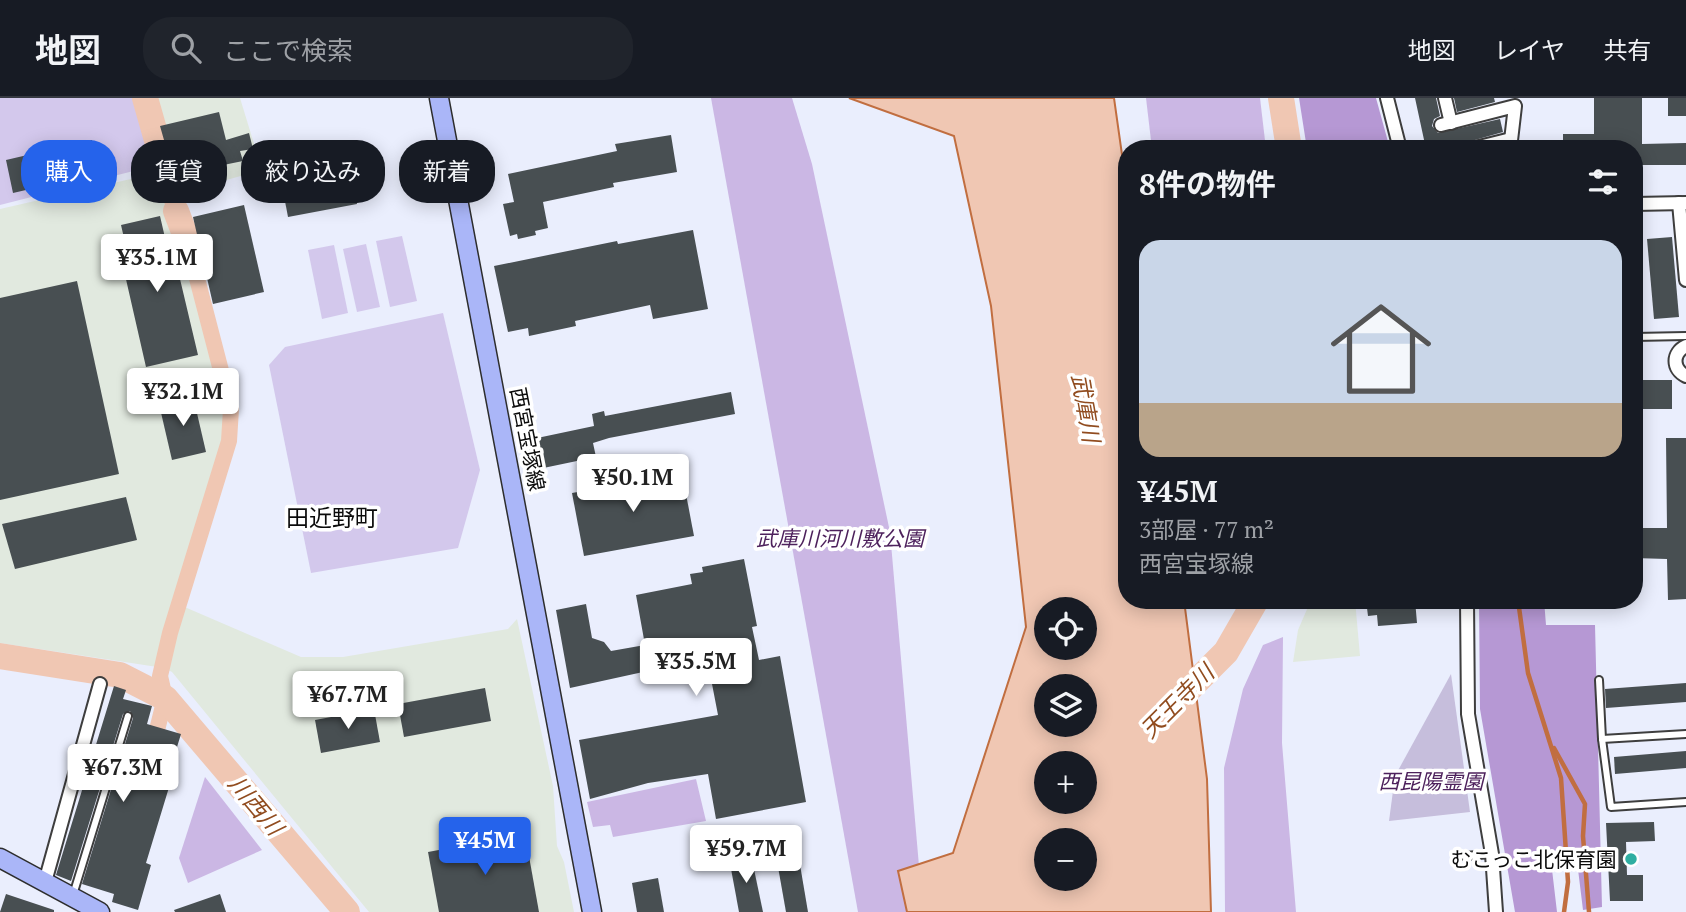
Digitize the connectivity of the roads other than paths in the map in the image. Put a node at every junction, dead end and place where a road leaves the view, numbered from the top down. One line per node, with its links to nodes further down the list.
1 (439, 98): 26 (main road, 西宮宝塚線)
2 (1387, 98): 4 (street)
3 (1445, 98): 5 (street)
4 (1398, 140)
5 (1510, 140)
6 (1682, 203): 7 (street); 8 (street)
7 (1643, 204)
8 (1686, 281)
9 (1672, 336): 10 (lane); 11 (lane); 11 (lane)
10 (1643, 337)
11 (1685, 343): 12 (street)
12 (1686, 376)
13 (1467, 609): 20 (street)
14 (1599, 680): 18 (lane)
15 (100, 684): 23 (street)
16 (128, 716): 24 (lane)
17 (1686, 734): 18 (lane)
18 (1602, 739): 19 (lane)
19 (1686, 802)
20 (1492, 854): 21 (lane); 27 (street)
21 (1464, 856)
22 (0, 858): 23 (main road)
23 (45, 883): 24 (main road)
24 (72, 896): 25 (main road)
25 (100, 912)
26 (592, 912)
27 (1496, 912)

